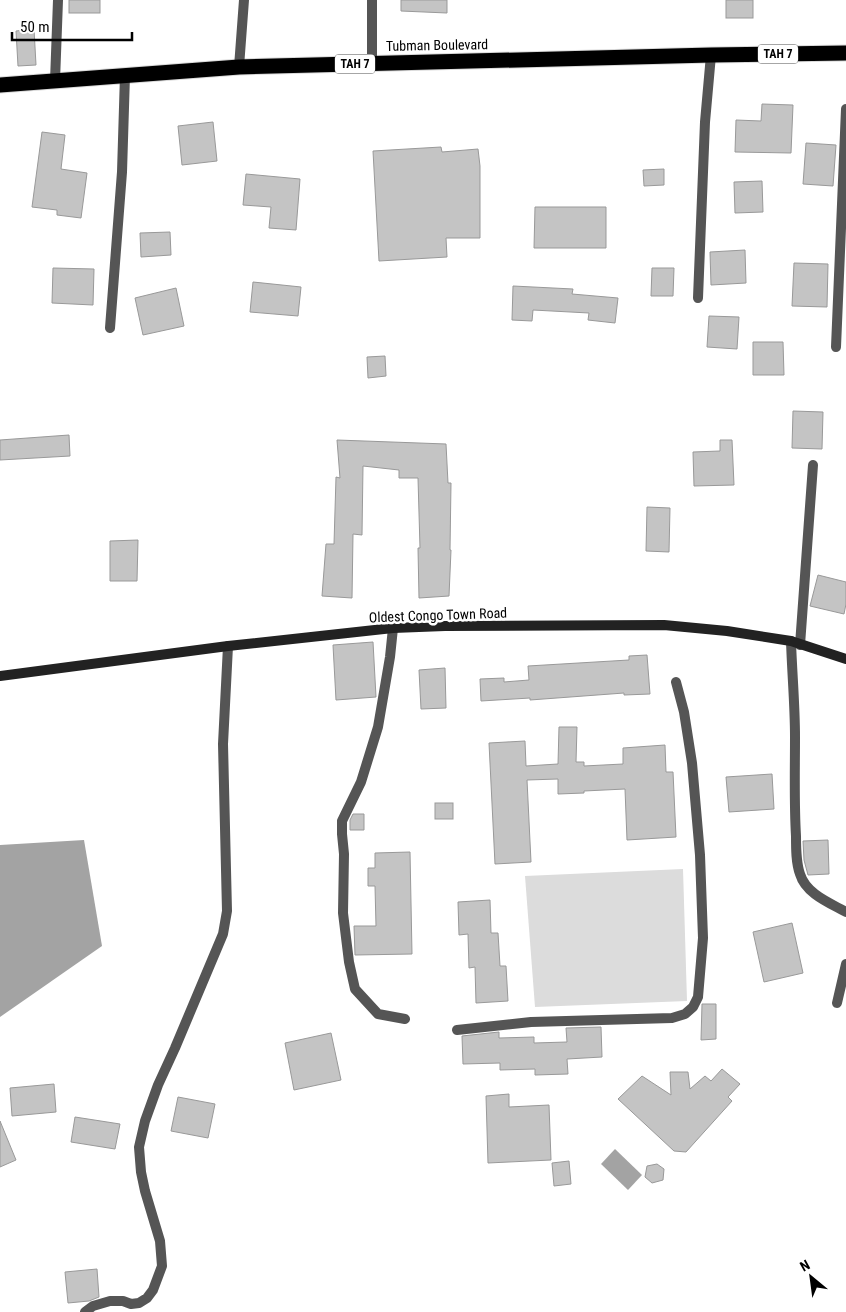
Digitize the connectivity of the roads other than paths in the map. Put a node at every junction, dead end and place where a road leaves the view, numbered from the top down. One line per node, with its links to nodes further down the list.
1 (58, 0): 9 (street)
2 (244, 0): 7 (street)
3 (372, 0): 6 (street)
4 (846, 53): 5 (highway, Tubman Boulevard / TAH 7)
5 (710, 55): 6 (highway, Tubman Boulevard / TAH 7); 12 (street)
6 (372, 63): 7 (highway, Tubman Boulevard / TAH 7)
7 (239, 67): 8 (highway, Tubman Boulevard / TAH 7)
8 (125, 75): 9 (highway, Tubman Boulevard / TAH 7); 13 (street)
9 (55, 81): 10 (highway, Tubman Boulevard / TAH 7)
10 (0, 85)
11 (846, 110): 14 (street)
12 (698, 298)
13 (110, 328)
14 (836, 347)
15 (813, 465): 17 (street)
16 (393, 628): 17 (street, Oldest Congo Town Road); 18 (street, Oldest Congo Town Road); 25 (street)
17 (795, 643): 19 (street, Oldest Congo Town Road); 22 (street)
18 (228, 646): 20 (street, Oldest Congo Town Road); 27 (street)
19 (846, 659)
20 (0, 676)
21 (676, 682): 26 (street)
22 (846, 912)
23 (846, 964): 24 (street)
24 (837, 1003)
25 (405, 1019)
26 (457, 1030)
27 (85, 1312)

